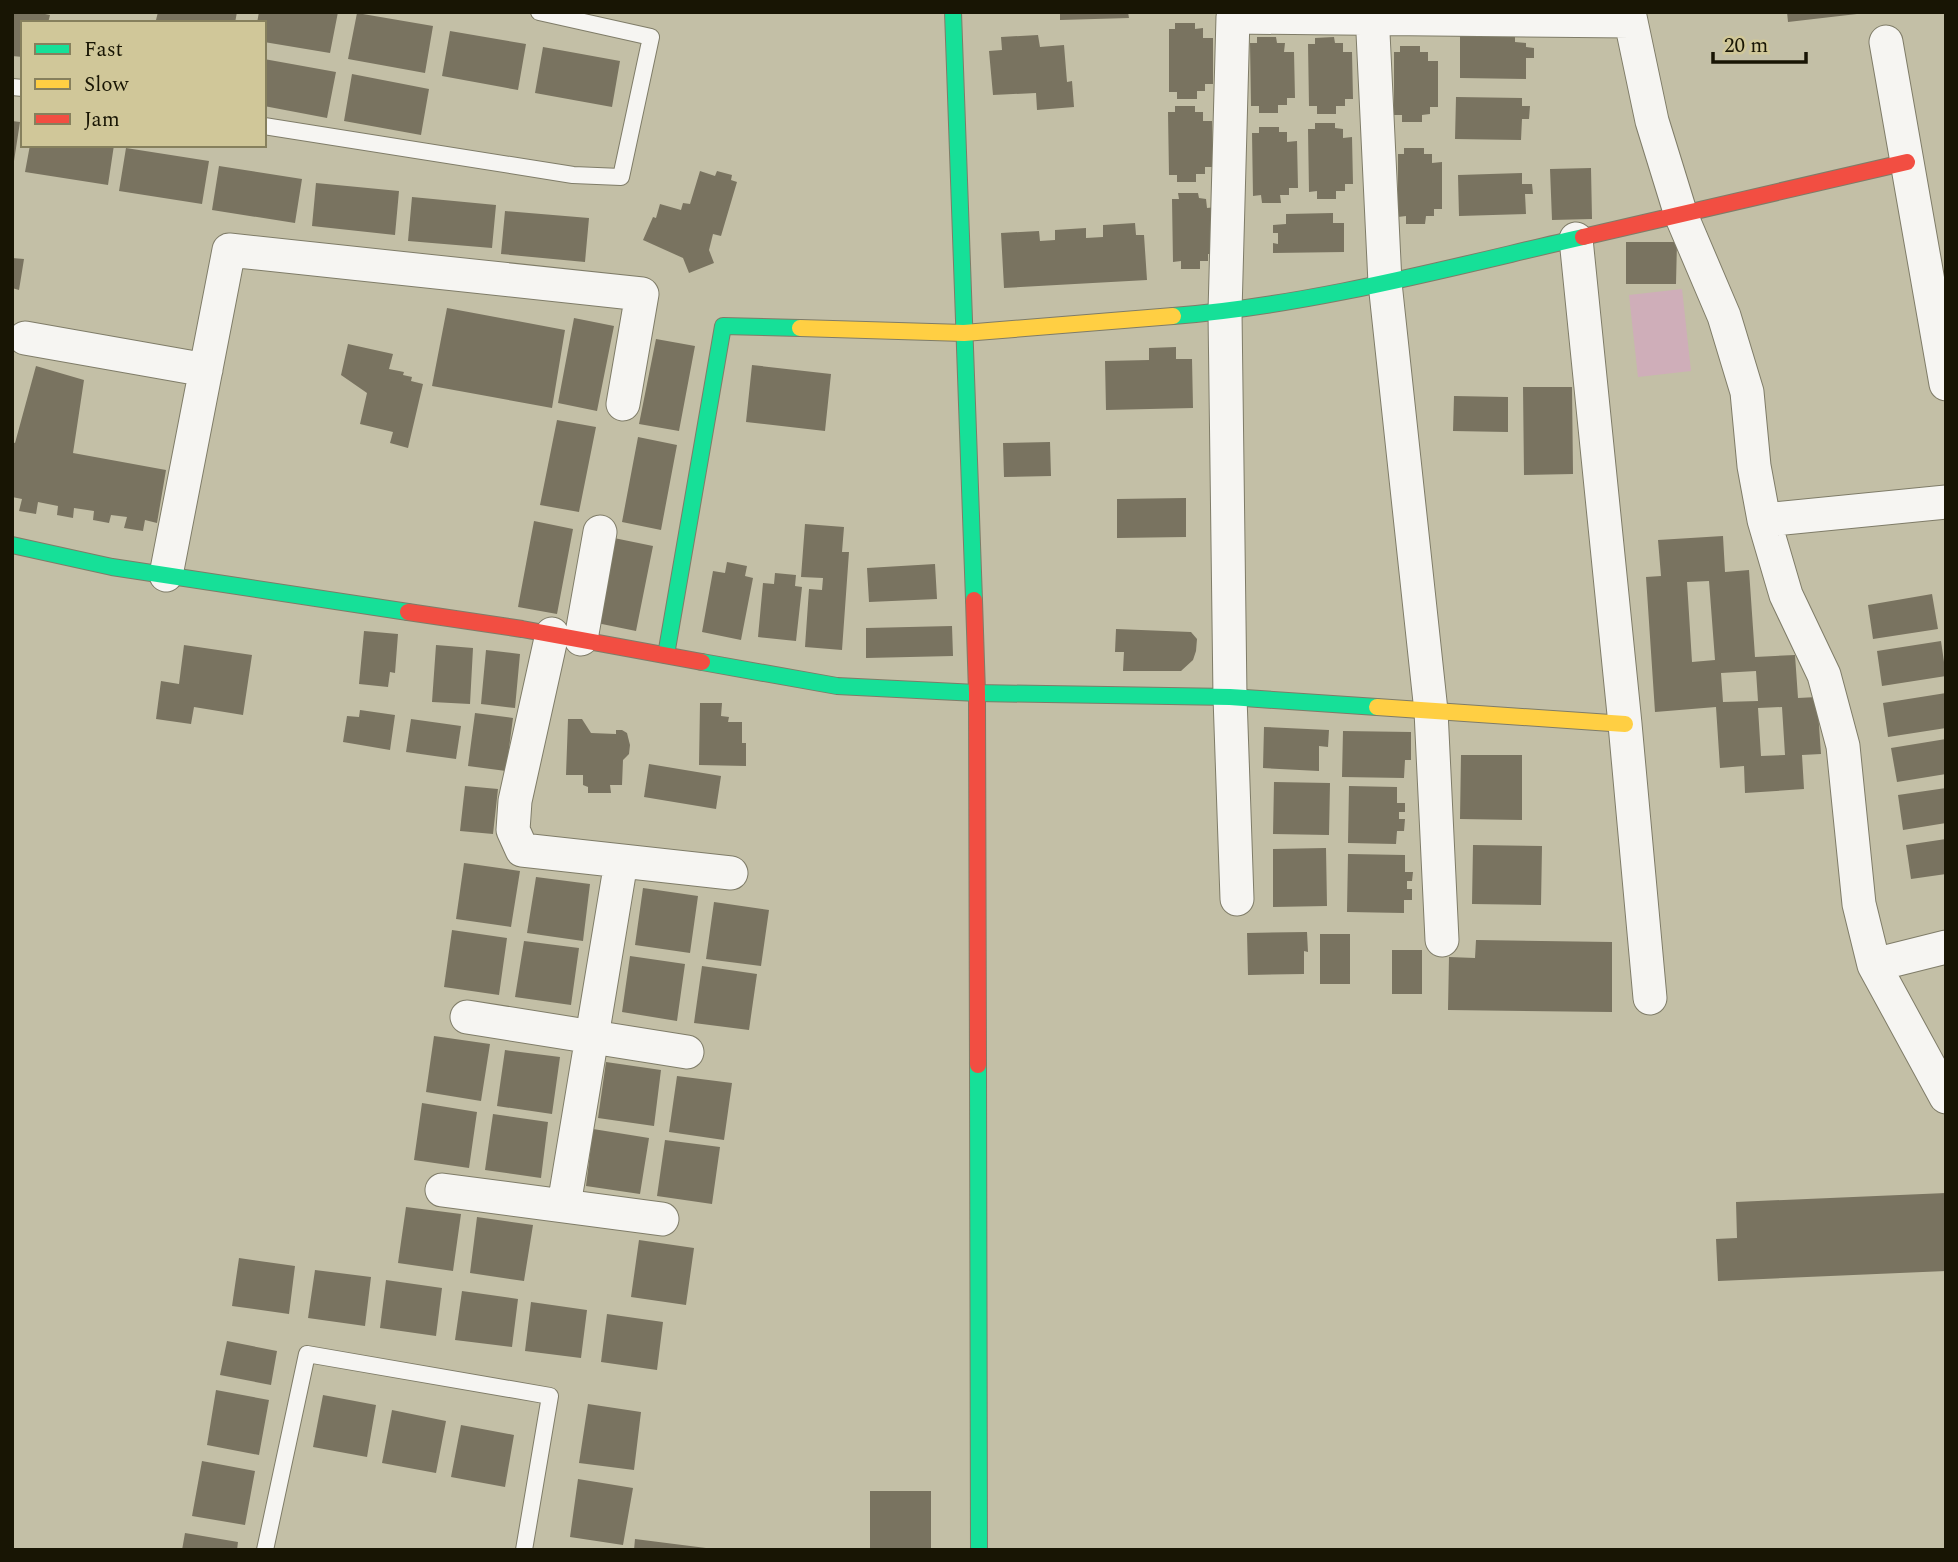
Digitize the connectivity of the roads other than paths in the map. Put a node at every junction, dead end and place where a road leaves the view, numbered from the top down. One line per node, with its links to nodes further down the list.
1 (538, 12): 8 (lane)
2 (953, 12): 14 (street)
3 (1233, 15): 4 (street); 13 (street)
4 (1372, 15): 5 (street); 12 (street)
5 (1502, 16): 6 (street)
6 (1630, 16): 10 (street)
7 (1886, 42): 9 (street)
8 (266, 126)
9 (1907, 162): 10 (street); 17 (street)
10 (1681, 215): 11 (street); 20 (street)
11 (1576, 239): 12 (street); 29 (street)
12 (1385, 283): 13 (street); 28 (street)
13 (1225, 312): 14 (street); 27 (street)
14 (964, 333): 25 (street); 26 (street)
15 (24, 338): 16 (street)
16 (206, 370): 18 (street); 23 (street)
17 (1946, 384)
18 (623, 404)
19 (1946, 502): 20 (street)
20 (1764, 520): 35 (street)
21 (600, 532): 24 (street)
22 (12, 545): 23 (street)
23 (166, 575): 24 (street)
24 (566, 637): 25 (street); 30 (street)
25 (666, 655): 26 (street)
26 (976, 693): 27 (street); 46 (street)
27 (1230, 697): 28 (street); 32 (street)
28 (1432, 711): 29 (street); 33 (street)
29 (1625, 724): 36 (street)
30 (621, 862): 31 (street); 38 (street)
31 (732, 873)
32 (1237, 900)
33 (1443, 940)
34 (1946, 947): 35 (street)
35 (1874, 965): 40 (street)
36 (1650, 998)
37 (467, 1017): 38 (street)
38 (591, 1037): 39 (street); 42 (street)
39 (687, 1052)
40 (1946, 1097)
41 (442, 1189): 42 (street)
42 (564, 1205): 43 (street)
43 (662, 1219)
44 (265, 1550): 45 (lane)
45 (524, 1550)
46 (979, 1550)

